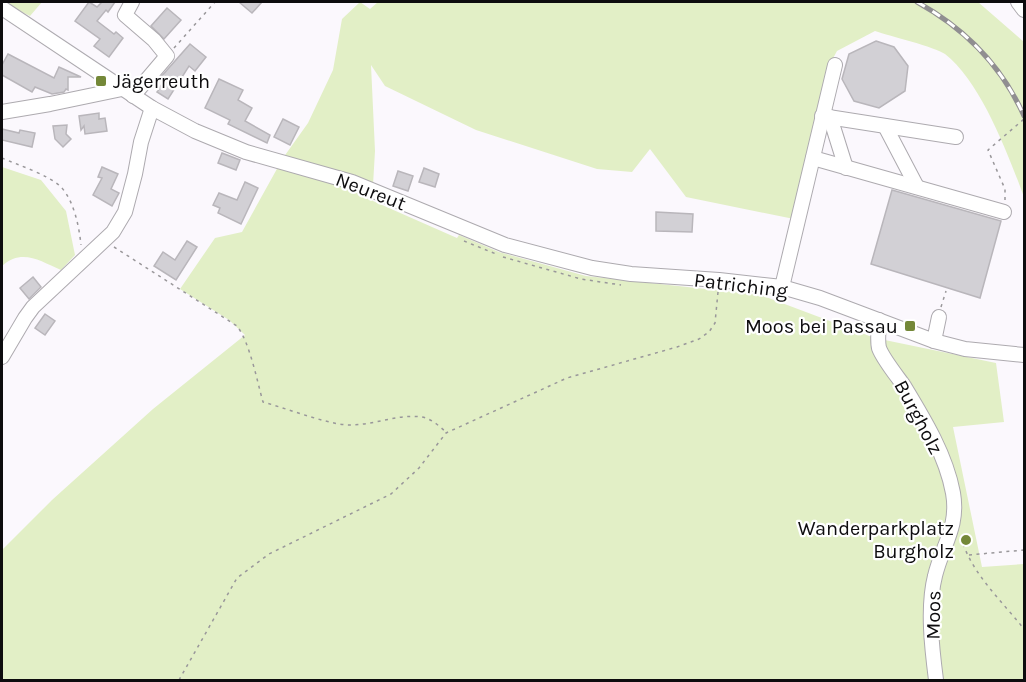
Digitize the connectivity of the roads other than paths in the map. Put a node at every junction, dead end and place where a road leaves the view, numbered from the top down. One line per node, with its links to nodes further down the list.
1 (132, 2): 6 (street)
2 (1018, 2): 4 (street)
3 (2, 8): 6 (street, Neureut)
4 (1024, 10)
5 (834, 65): 9 (street)
6 (127, 93): 7 (street, Neureut); 8 (street)
7 (152, 108): 16 (street, Neureut); 22 (street)
8 (2, 112)
9 (826, 116): 10 (street); 12 (street); 13 (street)
10 (885, 126): 11 (street); 14 (street)
11 (956, 137)
12 (813, 158): 13 (street); 17 (street)
13 (846, 168): 14 (street)
14 (917, 187): 15 (street)
15 (1004, 212)
16 (592, 268): 17 (street, Patriching)
17 (782, 287): 19 (street, Patriching)
18 (939, 317): 20 (street)
19 (879, 320): 20 (street, Patriching); 23 (street, Burgholz)
20 (934, 341): 21 (street, Patriching)
21 (1024, 355)
22 (2, 357)
23 (955, 516): 24 (street, Moos)
24 (936, 681)

